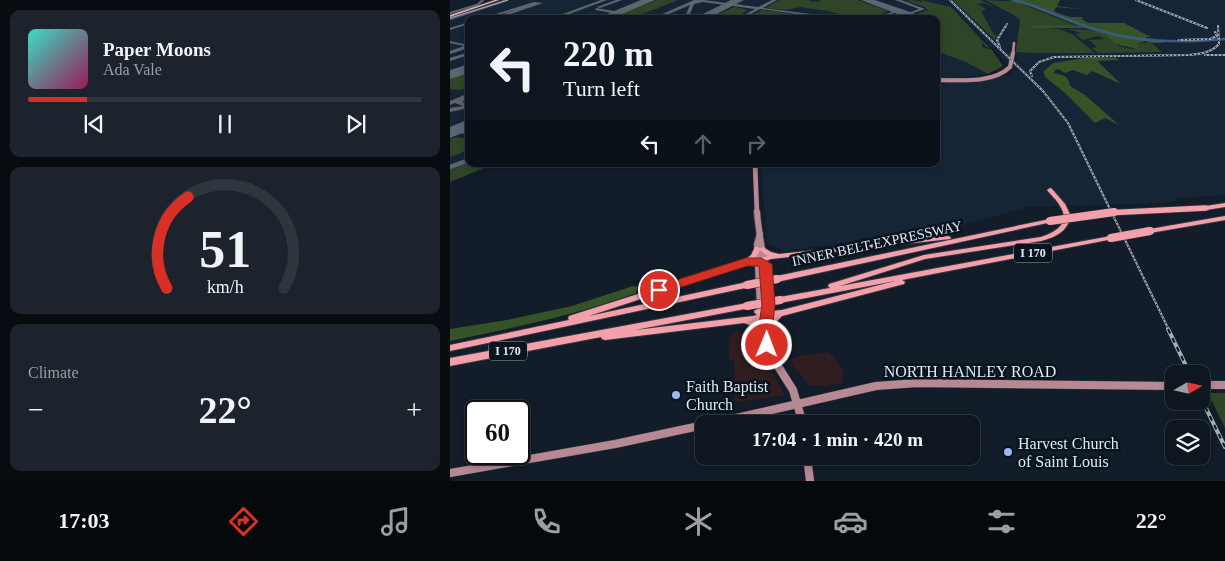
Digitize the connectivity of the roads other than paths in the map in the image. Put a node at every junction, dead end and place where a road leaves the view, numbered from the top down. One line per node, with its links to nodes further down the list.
1 (483, 0): 6 (street)
2 (489, 0): 5 (highway)
3 (496, 0): 5 (highway); 6 (highway)
4 (506, 0): 6 (street)
5 (481, 5): 6 (highway)
6 (450, 16)
7 (1014, 43): 8 (main road)
8 (940, 80)
9 (465, 161): 10 (street)
10 (450, 167)
11 (755, 167): 15 (main road)
12 (1225, 206): 14 (highway, INNER BELT EXPRESSWAY / I 170, bridge)
13 (1225, 219): 20 (highway, I 170, bridge)
14 (988, 234): 16 (highway); 19 (highway, INNER BELT EXPRESSWAY / I 170)
15 (760, 249): 16 (highway); 17 (highway); 18 (main road)
16 (782, 256): 18 (highway)
17 (746, 262): 18 (highway); 23 (highway)
18 (761, 262): 22 (main road); 22 (main road)
19 (850, 263): 21 (highway); 23 (highway, INNER BELT EXPRESSWAY / I 170, bridge)
20 (955, 267): 21 (highway, I 170); 22 (highway)
21 (806, 295): 24 (highway, I 170, bridge)
22 (763, 317): 24 (highway); 30 (main road)
23 (536, 330): 25 (highway, INNER BELT EXPRESSWAY / I 170)
24 (565, 340): 26 (highway, I 170)
25 (450, 348)
26 (450, 362)
27 (1210, 385): 28 (main road)
28 (1225, 385)
29 (1165, 386): 30 (main road, NORTH HANLEY ROAD)
30 (798, 405): 31 (main road, NORTH HANLEY ROAD); 32 (main road)
31 (752, 415)
32 (801, 415)
33 (695, 427): 35 (main road)
34 (808, 465): 36 (main road)
35 (450, 473)
36 (810, 481)

